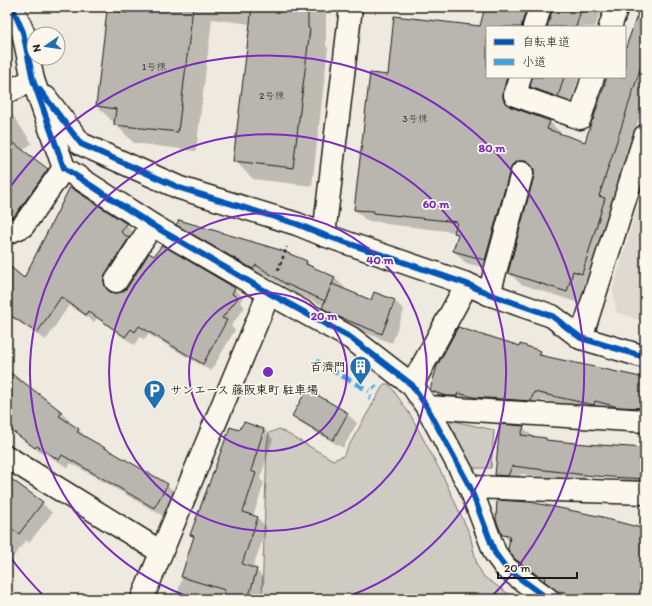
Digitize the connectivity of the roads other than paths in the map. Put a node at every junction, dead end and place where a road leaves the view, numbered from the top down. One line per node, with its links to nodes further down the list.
1 (12, 7): 9 (street)
2 (351, 7): 16 (street)
3 (540, 7): 5 (street)
4 (617, 7): 6 (street)
5 (534, 26)
6 (610, 26)
7 (520, 78): 8 (street)
8 (593, 78)
9 (33, 80): 10 (street); 12 (street); 16 (street)
10 (7, 92)
11 (645, 136): 21 (street)
12 (64, 168): 14 (street); 15 (street)
13 (522, 173): 20 (street)
14 (152, 225): 17 (street); 19 (street)
15 (7, 233)
16 (324, 235): 18 (street)
17 (116, 281)
18 (467, 284): 20 (street); 23 (street)
19 (269, 293): 23 (street); 29 (street)
20 (489, 294): 21 (street)
21 (581, 338): 22 (street)
22 (645, 357)
23 (412, 385): 24 (street)
24 (427, 407): 25 (street); 27 (street)
25 (645, 422)
26 (7, 457): 29 (street)
27 (470, 487): 28 (street); 31 (street)
28 (645, 493)
29 (161, 552): 30 (street)
30 (142, 599)
31 (548, 599)

